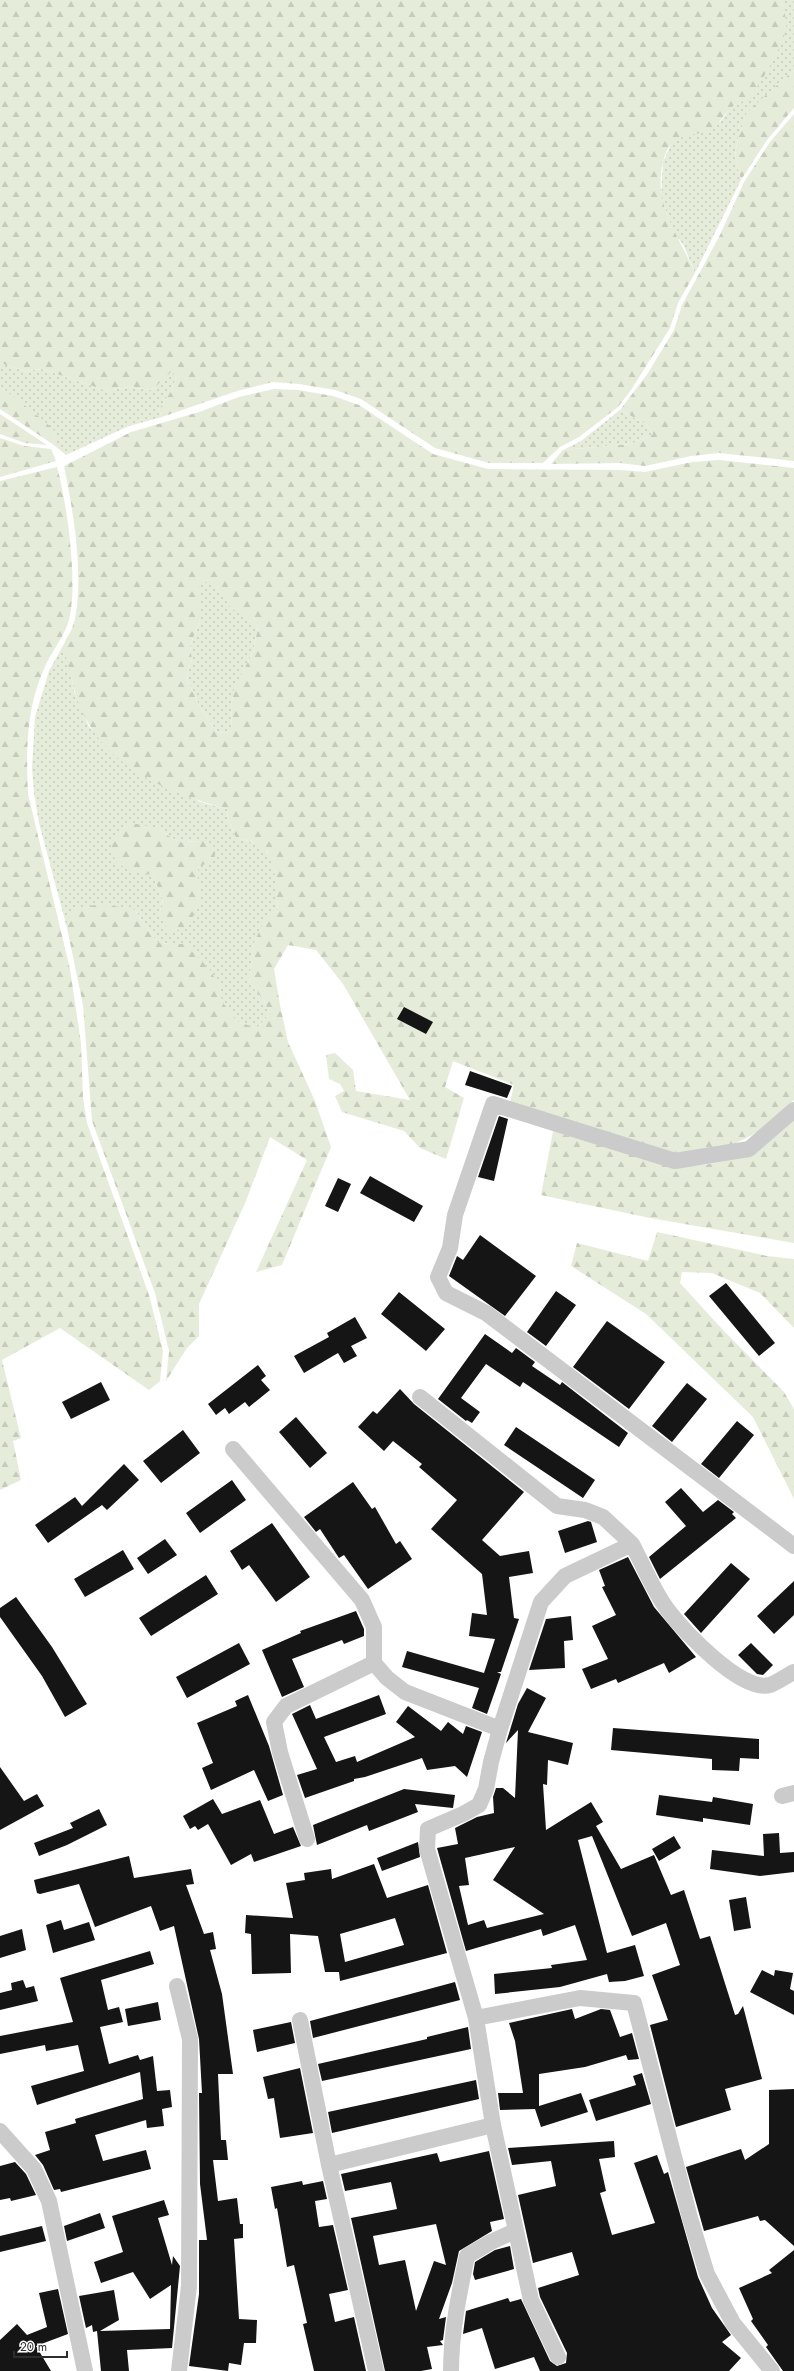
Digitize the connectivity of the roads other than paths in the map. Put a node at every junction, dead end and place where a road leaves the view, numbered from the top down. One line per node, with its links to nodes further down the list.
1 (794, 1110): 5 (street)
2 (420, 1397): 4 (street)
3 (234, 1449): 6 (street)
4 (632, 1544): 7 (street); 8 (street)
5 (794, 1546)
6 (374, 1663): 8 (street); 9 (street)
7 (794, 1672)
8 (500, 1729): 11 (street)
9 (307, 1839)
10 (178, 1986): 19 (street)
11 (476, 2018): 13 (street); 22 (street)
12 (300, 2020): 15 (street)
13 (493, 2125): 15 (street); 16 (street)
14 (0, 2131): 18 (street)
15 (329, 2165): 20 (street)
16 (515, 2231): 17 (street); 21 (street)
17 (558, 2357)
18 (85, 2371)
19 (179, 2371)
20 (376, 2371)
21 (452, 2371)
22 (772, 2371)

